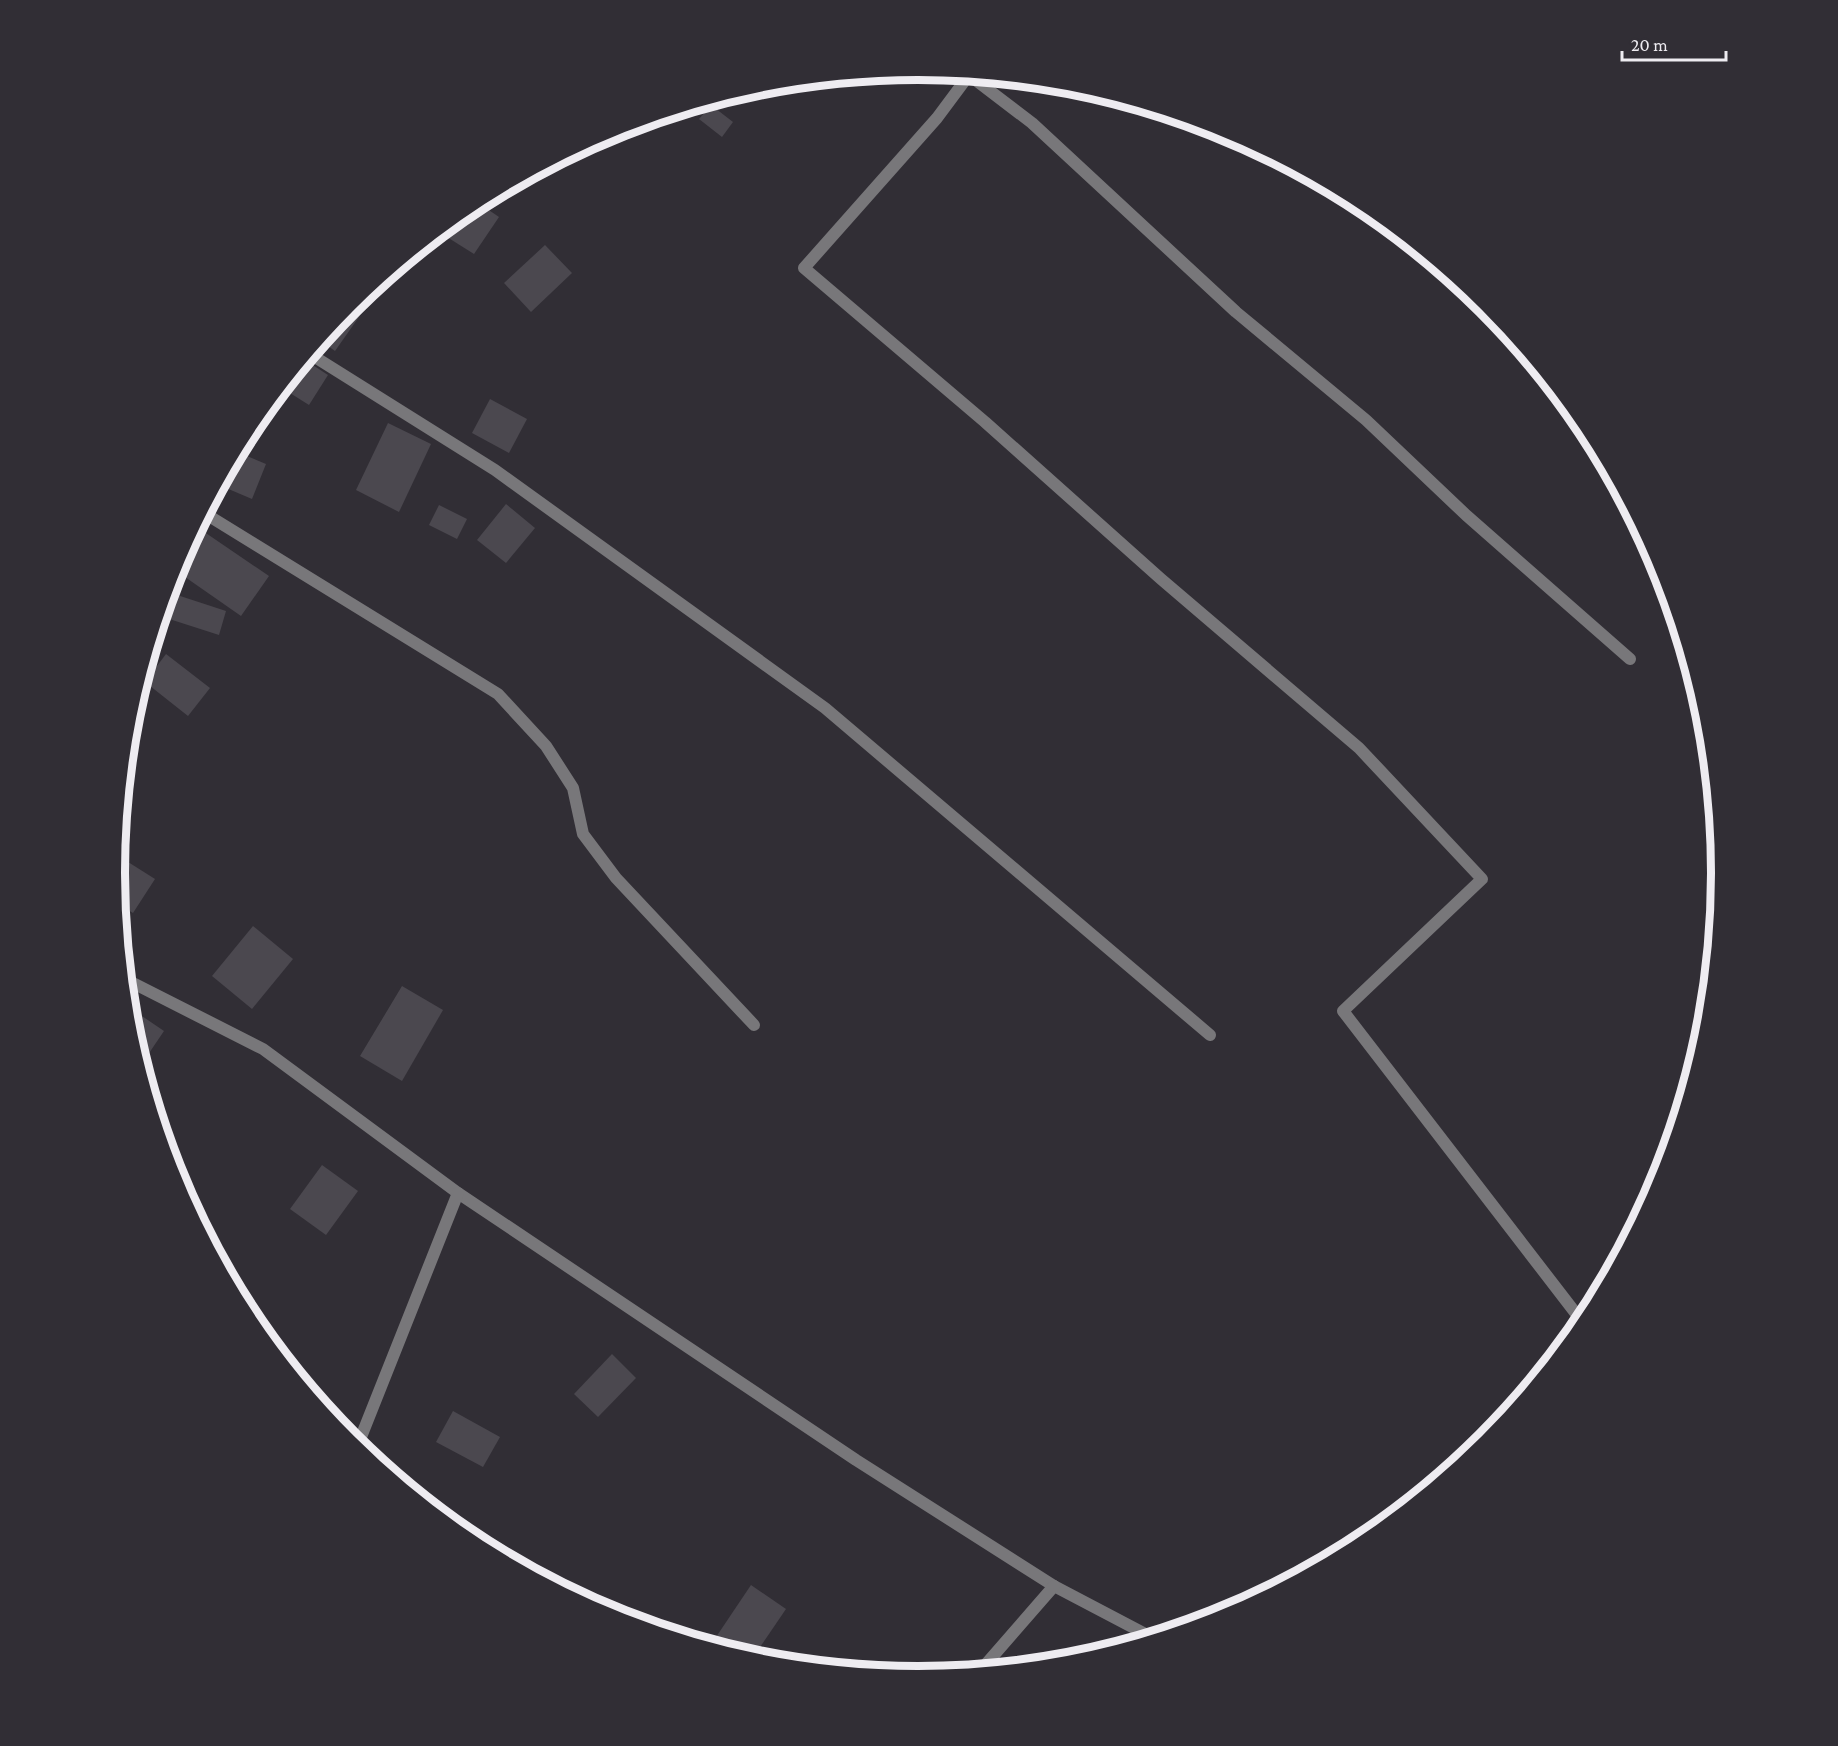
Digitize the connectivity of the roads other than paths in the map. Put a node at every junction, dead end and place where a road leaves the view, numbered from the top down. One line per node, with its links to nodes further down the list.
1 (965, 81): 10 (street)
2 (978, 82): 5 (street)
3 (316, 358): 8 (street)
4 (210, 517): 7 (street)
5 (1630, 659)
6 (133, 983): 9 (street)
7 (753, 1025)
8 (1210, 1035)
9 (458, 1193): 11 (street); 12 (street)
10 (1578, 1315)
11 (361, 1437)
12 (1054, 1586): 13 (street); 14 (street)
13 (1144, 1633)
14 (987, 1664)

